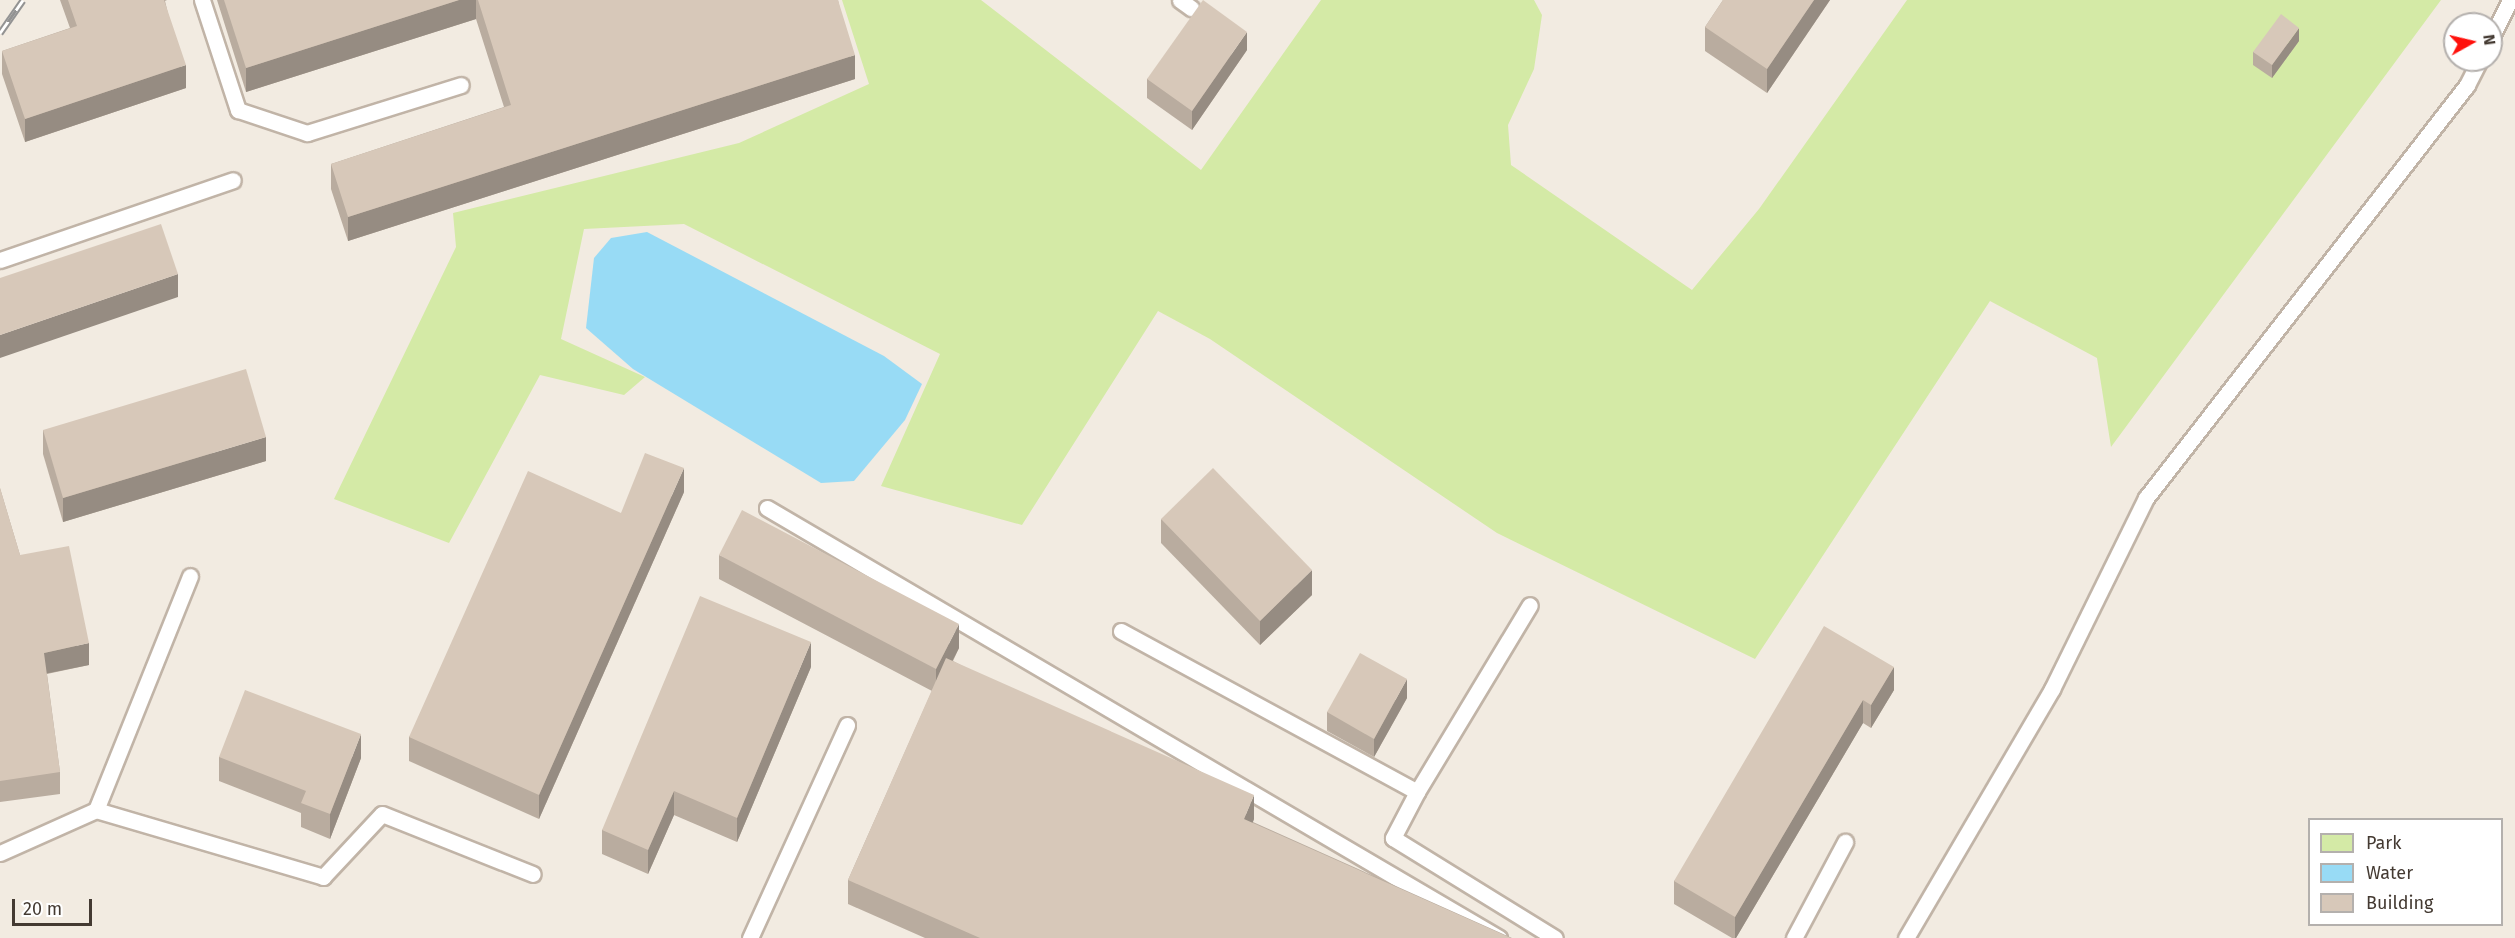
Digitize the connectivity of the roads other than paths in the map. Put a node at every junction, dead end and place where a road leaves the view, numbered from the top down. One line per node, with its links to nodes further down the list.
1 (202, 0): 5 (lane)
2 (2510, 0): 3 (lane)
3 (2503, 14)
4 (2474, 72): 22 (lane)
5 (461, 85)
6 (233, 180): 7 (lane)
7 (0, 260)
8 (766, 508): 19 (lane)
9 (190, 576): 14 (lane)
10 (1530, 605): 13 (lane)
11 (1121, 631): 13 (lane)
12 (847, 725): 18 (lane)
13 (1417, 792): 20 (lane)
14 (96, 810): 16 (lane); 17 (lane)
15 (1845, 842): 21 (lane)
16 (0, 853)
17 (533, 874)
18 (750, 938)
19 (1499, 938)
20 (1555, 938)
21 (1794, 938)
22 (1906, 938)

